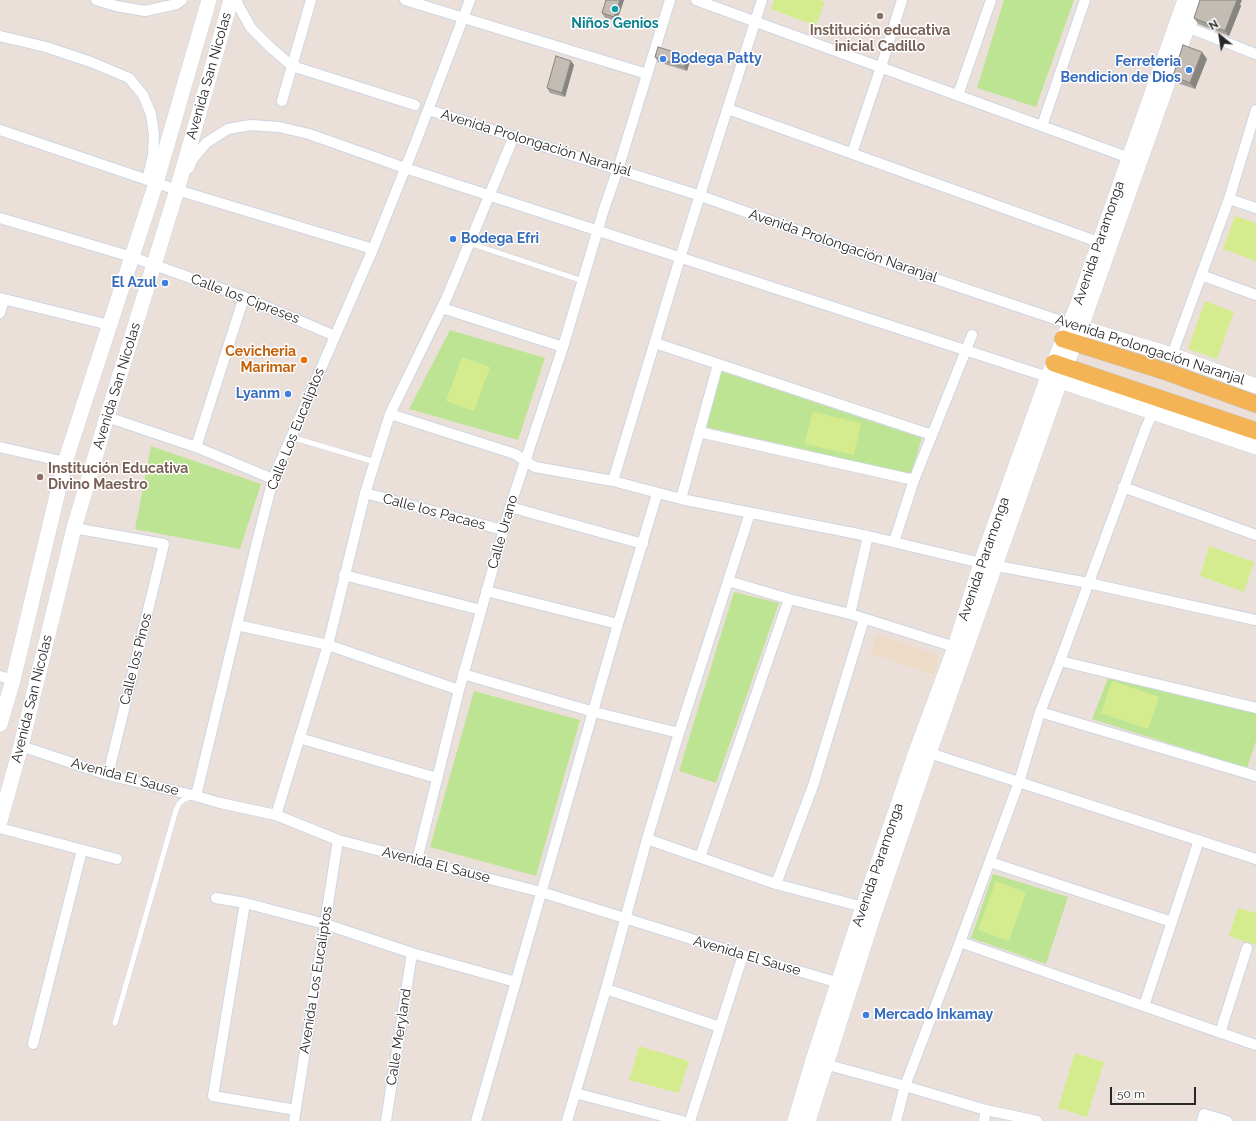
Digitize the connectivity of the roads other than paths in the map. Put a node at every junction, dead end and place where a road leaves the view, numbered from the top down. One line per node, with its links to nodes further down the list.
1 (96, 0): 2 (street)
2 (182, 0)
3 (208, 0): 38 (street, Avenida San Nicolas)
4 (231, 0): 39 (street, Avenida San Nicolas)
5 (237, 0): 22 (street)
6 (311, 0): 22 (street)
7 (406, 0): 17 (street)
8 (470, 0): 17 (street, Calle Los Eucaliptos)
9 (670, 0): 24 (street, Calle Urano)
10 (696, 0): 18 (street)
11 (762, 0): 18 (street)
12 (902, 0): 23 (street)
13 (991, 0): 25 (street)
14 (1085, 0): 31 (street)
15 (1185, 0): 19 (street, Avenida Paramonga)
16 (1197, 0): 19 (street, Avenida Paramonga)
17 (463, 17): 24 (street); 29 (street, Calle Los Eucaliptos)
18 (755, 21): 23 (street); 28 (street)
19 (1182, 25): 21 (street); 35 (street, Avenida Paramonga)
20 (0, 36): 38 (street)
21 (1256, 54)
22 (292, 66): 26 (street); 27 (street)
23 (881, 67): 25 (street); 34 (street)
24 (648, 74): 37 (street, Calle Urano)
25 (958, 95): 31 (street)
26 (282, 101)
27 (415, 105)
28 (728, 108): 34 (street); 41 (street)
29 (428, 110): 33 (street, Avenida Prolongación Naranjal); 36 (street, Calle Los Eucaliptos)
30 (1256, 110): 42 (street)
31 (1042, 126): 35 (street)
32 (0, 130): 38 (street)
33 (514, 136): 37 (street, Avenida Prolongación Naranjal); 40 (street)
34 (852, 153): 47 (street)
35 (1134, 159): 47 (street, Avenida Paramonga)
36 (405, 168): 39 (street); 40 (street); 48 (street, Calle Los Eucaliptos)
37 (618, 168): 41 (street, Avenida Prolongación Naranjal); 45 (street, Calle Urano)
38 (152, 181): 39 (street); 49 (street, Avenida San Nicolas)
39 (180, 191): 48 (street); 51 (street, Avenida San Nicolas)
40 (490, 196): 45 (street); 46 (street)
41 (701, 196): 50 (street); 60 (street, Avenida Prolongación Naranjal)
42 (1229, 199): 43 (street); 52 (street)
43 (1256, 208)
44 (0, 218): 49 (street, Calle los Cipreses)
45 (598, 231): 50 (street); 53 (street, Calle Urano)
46 (469, 243): 53 (lane); 57 (street)
47 (1104, 244): 60 (street, Avenida Paramonga)
48 (373, 249): 62 (street, Calle Los Eucaliptos)
49 (132, 257): 51 (street, Calle los Cipreses); 59 (street, Avenida San Nicolas)
50 (680, 258): 63 (street); 65 (street)
51 (154, 265): 55 (street, Calle los Cipreses); 73 (street, Avenida San Nicolas)
52 (1201, 275): 54 (street); 66 (street)
53 (584, 281): 64 (street, Calle Urano)
54 (1256, 295)
55 (244, 297): 62 (street, Calle los Cipreses); 79 (street)
56 (2, 299): 58 (street); 59 (street)
57 (442, 308): 64 (street); 72 (street)
58 (0, 313)
59 (109, 325): 82 (street, Avenida San Nicolas)
60 (1072, 333): 66 (street, Avenida Prolongación Naranjal); 68 (street, Avenida Paramonga); 70 (main road, Avenida Prolongación Naranjal)
61 (972, 335): 65 (street)
62 (335, 336): 77 (street, Calle Los Eucaliptos)
63 (655, 343): 67 (street); 86 (street)
64 (563, 347): 81 (street, Calle Urano)
65 (966, 351): 68 (street); 76 (street)
66 (1172, 355): 69 (street, Avenida Prolongación Naranjal)
67 (718, 364): 75 (street); 76 (street)
68 (1057, 372): 71 (street); 74 (main road); 99 (street, Avenida Paramonga)
69 (1256, 386)
70 (1256, 404)
71 (1153, 412): 80 (street); 87 (street)
72 (390, 414): 81 (street); 83 (street)
73 (107, 417): 79 (street); 93 (street, Avenida San Nicolas)
74 (1256, 431)
75 (699, 432): 85 (street); 90 (street)
76 (932, 435): 85 (street)
77 (291, 437): 83 (lane); 84 (street, Calle Los Eucaliptos)
78 (0, 447): 82 (street)
79 (196, 447): 84 (street)
80 (1256, 447)
81 (525, 460): 86 (street); 91 (street, Calle Urano)
82 (65, 462): 115 (street, Avenida San Nicolas)
83 (375, 462): 88 (street)
84 (273, 480): 110 (street, Calle Los Eucaliptos)
85 (914, 480): 97 (street)
86 (613, 481): 89 (street)
87 (1123, 487): 95 (street); 102 (street)
88 (365, 493): 94 (street, Calle los Pacaes); 100 (street)
89 (657, 494): 90 (street); 98 (street)
90 (681, 499): 92 (street)
91 (510, 507): 94 (street, Calle Urano); 98 (street)
92 (750, 513): 96 (street); 101 (street)
93 (74, 528): 123 (street, Avenida San Nicolas); 125 (street, Calle los Pinos)
94 (503, 530): 103 (street, Calle Urano)
95 (1256, 535)
96 (868, 536): 97 (street); 106 (street)
97 (894, 542): 99 (street)
98 (643, 544): 109 (street)
99 (988, 565): 102 (street); 112 (street, Avenida Paramonga)
100 (344, 575): 105 (street); 111 (street)
101 (728, 581): 104 (street); 121 (street)
102 (1088, 583): 108 (street); 113 (street)
103 (486, 591): 105 (street, Calle Urano); 109 (street)
104 (789, 599): 106 (street); 137 (street)
105 (481, 610): 114 (street, Calle Urano)
106 (850, 614): 107 (street)
107 (864, 619): 112 (street); 142 (street)
108 (1256, 620)
109 (618, 624): 118 (street)
110 (237, 625): 111 (street); 129 (street, Calle Los Eucaliptos)
111 (328, 645): 116 (street); 122 (street)
112 (960, 648): 124 (street, Avenida Paramonga)
113 (1060, 661): 117 (street); 119 (street)
114 (463, 674): 116 (street, Calle Urano); 118 (street)
115 (7, 678): 120 (street, Avenida San Nicolas)
116 (459, 690): 127 (street, Calle Urano)
117 (1256, 708)
118 (594, 712): 121 (street); 143 (street)
119 (1040, 712): 126 (street); 128 (street)
120 (0, 724)
121 (679, 733): 133 (street)
122 (299, 738): 127 (street); 130 (street)
123 (21, 746): 125 (street, Avenida El Sause); 131 (street, Avenida San Nicolas)
124 (923, 751): 128 (street); 146 (street, Avenida Paramonga); 155 (street, Avenida Paramonga)
125 (108, 775): 129 (street, Avenida El Sause)
126 (1256, 776)
127 (437, 778): 140 (street, Calle Urano)
128 (1019, 782): 135 (street); 141 (street)
129 (196, 796): 130 (street, Avenida El Sause); 158 (lane)
130 (276, 815): 134 (street, Avenida El Sause)
131 (0, 821)
132 (0, 828): 136 (street)
133 (647, 839): 137 (street); 147 (street)
134 (338, 840): 140 (street, Avenida El Sause); 149 (street, Avenida Los Eucaliptos)
135 (1199, 840): 139 (street); 148 (street)
136 (82, 850): 138 (street); 161 (street)
137 (700, 858): 142 (street)
138 (117, 859)
139 (1256, 859)
140 (417, 860): 143 (street, Avenida El Sause)
141 (990, 862): 148 (street); 150 (street)
142 (776, 884): 146 (street)
143 (541, 892): 147 (street, Avenida El Sause); 154 (street)
144 (216, 898): 145 (street)
145 (245, 903): 149 (street); 166 (street)
146 (863, 907): 155 (street, Avenida Paramonga)
147 (625, 919): 153 (street, Avenida El Sause); 156 (street)
148 (1172, 922): 157 (street)
149 (324, 924): 152 (street); 166 (street, Avenida Los Eucaliptos)
150 (960, 942): 157 (street); 164 (street)
151 (1247, 948): 160 (street)
152 (412, 953): 154 (street); 169 (street, Calle Meryland)
153 (743, 955): 155 (street, Avenida El Sause); 159 (street)
154 (516, 982): 170 (street)
155 (845, 984): 163 (street, Avenida Paramonga)
156 (606, 989): 159 (street); 165 (street)
157 (1144, 1006): 160 (street)
158 (115, 1023)
159 (720, 1026): 173 (street)
160 (1220, 1032): 162 (street)
161 (33, 1044)
162 (1256, 1045)
163 (819, 1063): 164 (street); 174 (street, Avenida Paramonga); 175 (street, Avenida Paramonga)
164 (905, 1086): 167 (street); 176 (street)
165 (575, 1093): 171 (street); 172 (street)
166 (296, 1110): 168 (street, Avenida Los Eucaliptos)
167 (986, 1110): 177 (street); 178 (street)
168 (294, 1121)
169 (386, 1121)
170 (476, 1121)
171 (568, 1121)
172 (682, 1121)
173 (690, 1121)
174 (795, 1121)
175 (808, 1121)
176 (896, 1121)
177 (984, 1121)
178 (1037, 1121)
179 (1202, 1121): 180 (street)
180 (1227, 1121)

